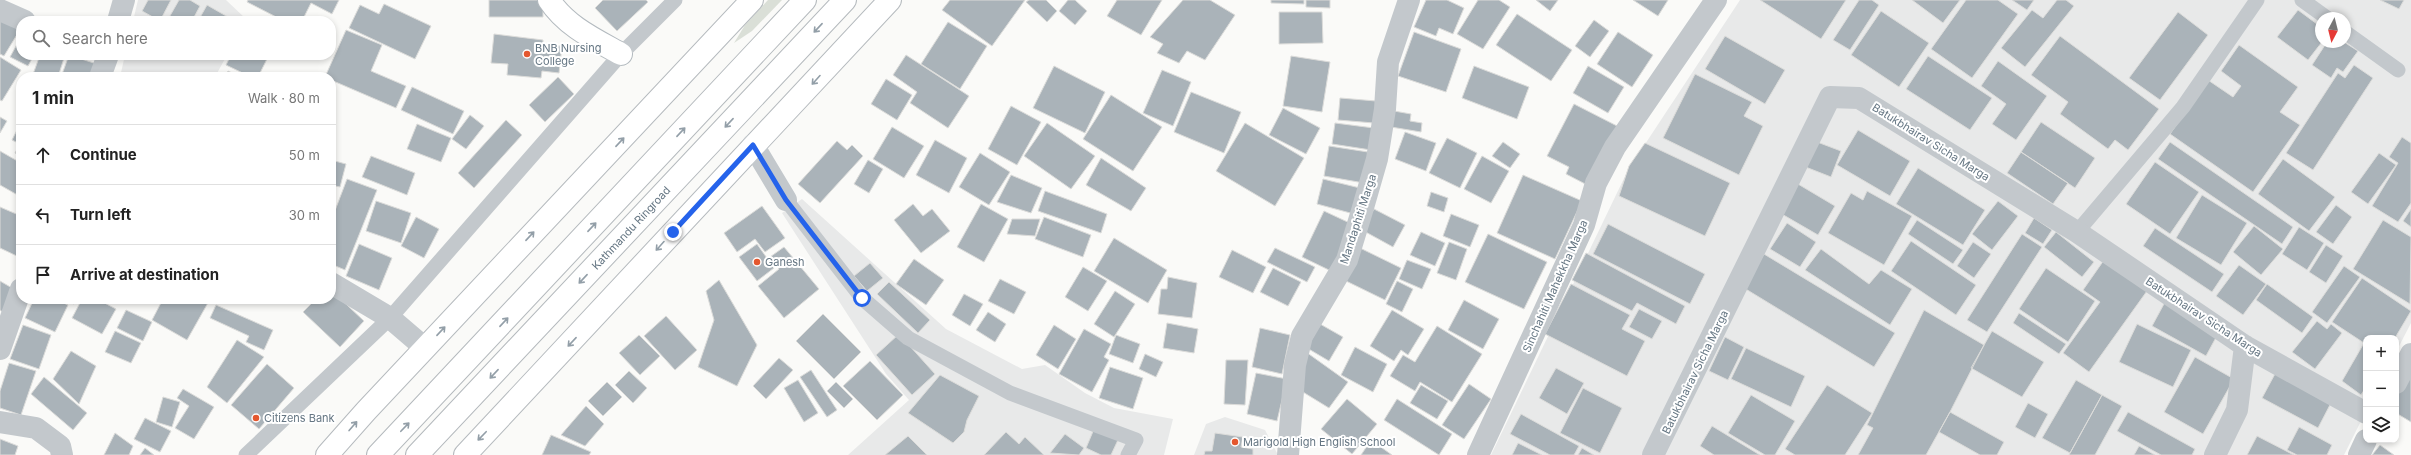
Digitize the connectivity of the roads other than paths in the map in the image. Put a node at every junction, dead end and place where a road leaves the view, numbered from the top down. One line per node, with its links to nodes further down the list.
1 (124, 0): 14 (street)
2 (549, 0): 17 (main road)
3 (675, 0): 17 (lane)
4 (752, 0): 26 (main road, one-way to 4)
5 (805, 0): 36 (main road, one-way to 5)
6 (845, 0): 37 (main road, Kathmandu Ringroad, one-way to 37)
7 (890, 0): 19 (main road, one-way to 19)
8 (1409, 0): 40 (street, Mandaphiti Marga)
9 (1716, 0): 41 (street, Sinchahiti Mahekkha Marga)
10 (2257, 0): 21 (lane)
11 (2302, 0): 13 (lane)
12 (0, 10): 15 (street)
13 (2319, 12)
14 (119, 16)
15 (16, 17)
16 (2351, 36): 18 (lane)
17 (621, 54): 24 (lane)
18 (2398, 70)
19 (753, 145): 20 (street); 38 (main road, one-way to 38)
20 (786, 200): 39 (lane)
21 (2078, 232): 25 (street, Batukbhairav Sicha Marga); 42 (street, Batukbhairav Sicha Marga)
22 (336, 286): 24 (street)
23 (16, 303): 27 (street)
24 (390, 318): 26 (street); 34 (lane)
25 (2245, 346): 30 (street, Batukbhairav Sicha Marga); 43 (street)
26 (425, 348): 35 (main road, one-way to 26)
27 (0, 349)
28 (2411, 354): 29 (street)
29 (2399, 377)
30 (2363, 412)
31 (0, 422): 33 (street)
32 (2365, 443): 44 (street)
33 (62, 455)
34 (246, 455)
35 (327, 455)
36 (378, 455)
37 (417, 455)
38 (465, 455)
39 (1128, 455)
40 (1288, 455)
41 (1478, 455)
42 (1653, 455)
43 (2215, 455)
44 (2359, 455)

